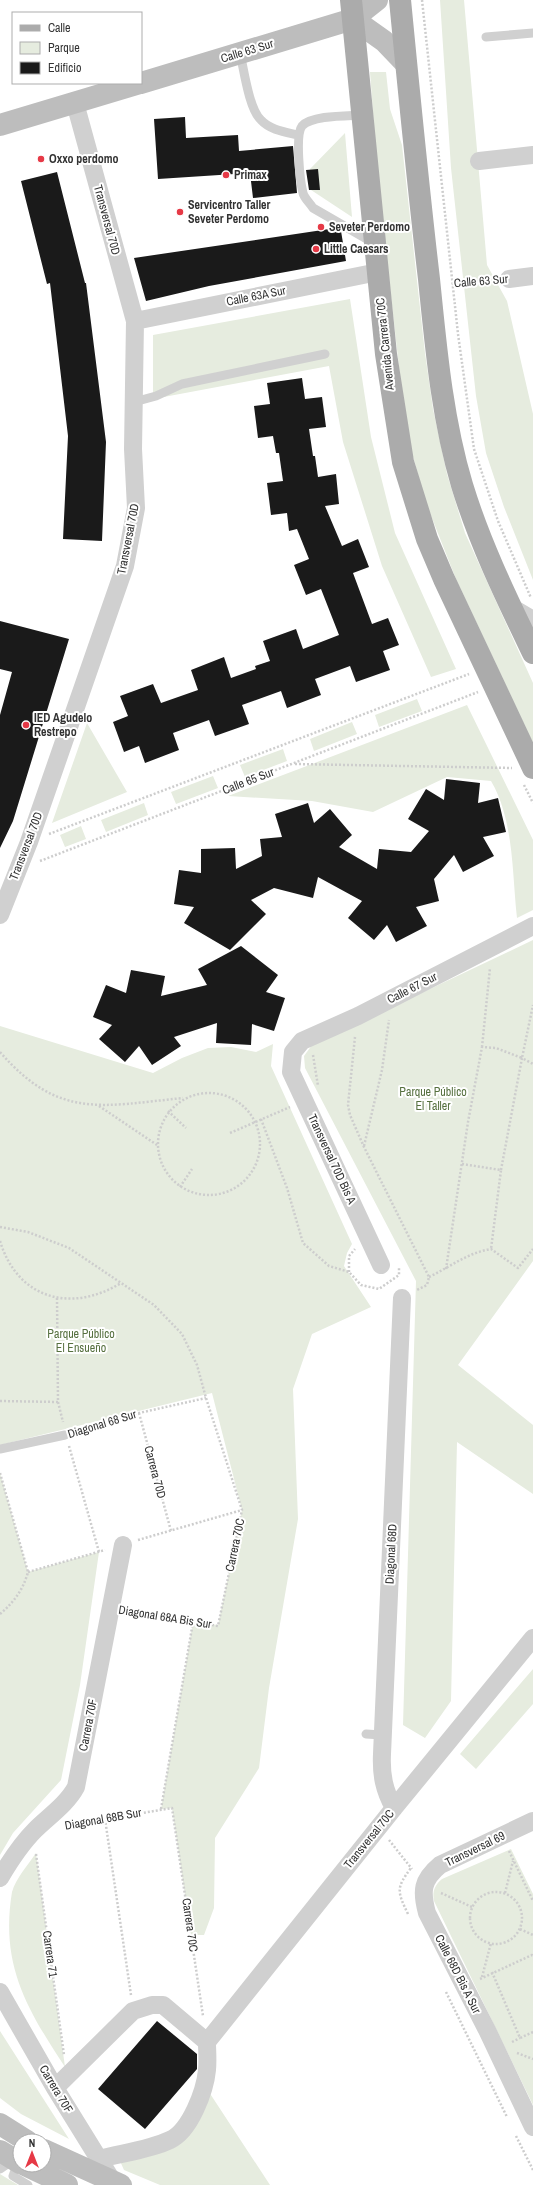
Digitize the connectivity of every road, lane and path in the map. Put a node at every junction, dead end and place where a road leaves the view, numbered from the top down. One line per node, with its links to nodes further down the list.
1 (377, 0): 4 (street, Calle 63 Sur)
2 (400, 0): 8 (main road)
3 (422, 0): 21 (path)
4 (352, 10): 7 (street, Calle 63 Sur); 8 (street); 12 (main road, Avenida Carrera 70C)
5 (533, 33): 6 (lane)
6 (486, 37)
7 (240, 53): 9 (street, Calle 63 Sur); 14 (lane)
8 (406, 64): 22 (main road)
9 (142, 83)
10 (138, 84): 11 (street, Calle 63 Sur)
11 (75, 103): 13 (street, Calle 63 Sur); 23 (street, Transversal 70D)
12 (362, 115): 14 (lane); 17 (main road, Avenida Carrera 70C)
13 (0, 125)
14 (298, 135): 17 (lane)
15 (533, 155): 16 (street)
16 (479, 161)
17 (375, 244): 18 (main road, Avenida Carrera 70C)
18 (378, 272): 23 (street, Calle 63A Sur); 30 (main road, Avenida Carrera 70C)
19 (533, 276): 20 (street, Calle 63 Sur)
20 (509, 279): 21 (path, Calle 63 Sur)
21 (452, 284): 22 (path, Calle 63 Sur); 26 (path)
22 (429, 286): 27 (main road)
23 (135, 321): 25 (street, Transversal 70D)
24 (325, 354): 25 (lane)
25 (134, 402): 34 (street, Transversal 70D)
26 (533, 602)
27 (510, 607): 28 (street); 29 (main road)
28 (533, 620)
29 (533, 653)
30 (478, 672): 33 (main road, Avenida Carrera 70C); 34 (path, Calle 65 Sur)
31 (478, 692): 32 (path, Calle 65 Sur)
32 (292, 764): 33 (path); 35 (path, Calle 65 Sur)
33 (524, 768)
34 (29, 842): 35 (street, Transversal 70D)
35 (18, 870): 36 (street, Transversal 70D)
36 (0, 915)
37 (533, 926): 44 (street, Calle 67 Sur)
38 (483, 970): 42 (path)
39 (533, 1005): 46 (path)
40 (390, 1015): 58 (path)
41 (356, 1029): 58 (path)
42 (482, 1047): 46 (path); 59 (path)
43 (0, 1052): 51 (path)
44 (293, 1052): 50 (street, Transversal 70D Bis A)
45 (313, 1054): 48 (path)
46 (522, 1058): 47 (path); 61 (path)
47 (533, 1064)
48 (319, 1090)
49 (184, 1098): 51 (path); 52 (path); 54 (path)
50 (304, 1100): 53 (path); 68 (street, Transversal 70D Bis A)
51 (99, 1106): 57 (path)
52 (168, 1111): 55 (path); 57 (path)
53 (261, 1119): 54 (path); 67 (path)
54 (255, 1122): 56 (path); 62 (path)
55 (186, 1128)
56 (230, 1133)
57 (157, 1145): 62 (path)
58 (364, 1146): 70 (path)
59 (462, 1164): 61 (path); 69 (path)
60 (192, 1169): 62 (path)
61 (501, 1170): 65 (path)
62 (180, 1186)
63 (0, 1227): 71 (path, Carrera 70C)
64 (0, 1241): 72 (path)
65 (491, 1249): 66 (path); 69 (path)
66 (533, 1249)
67 (399, 1260)
68 (381, 1265)
69 (446, 1269): 70 (path)
70 (428, 1277): 73 (path)
71 (122, 1284): 72 (path); 74 (path, Carrera 70C)
72 (57, 1298): 76 (path)
73 (402, 1298): 90 (street, Diagonal 68D)
74 (206, 1398): 77 (path, Diagonal 68 Sur); 87 (path, Carrera 70C)
75 (0, 1401): 76 (path)
76 (58, 1402): 78 (path)
77 (139, 1413): 78 (path, Diagonal 68 Sur); 81 (path, Carrera 70D)
78 (66, 1435): 79 (lane); 83 (path)
79 (0, 1450)
80 (0, 1473): 85 (path)
81 (171, 1531)
82 (123, 1545): 84 (street, Carrera 70F)
83 (99, 1552)
84 (112, 1608): 86 (path, Diagonal 68A Bis Sur); 96 (street, Carrera 70F)
85 (0, 1614)
86 (193, 1622): 87 (path, Diagonal 68A Bis Sur); 91 (path)
87 (218, 1626)
88 (533, 1638): 90 (street, Transversal 70C)
89 (172, 1808): 91 (path, Diagonal 68B Sur); 112 (path, Carrera 70C)
90 (394, 1808): 95 (street, Transversal 70C)
91 (161, 1809): 92 (path, Diagonal 68B Sur)
92 (105, 1819): 94 (path, Diagonal 68B Sur); 110 (path)
93 (533, 1821): 100 (street, Transversal 69)
94 (62, 1827)
95 (378, 1827): 100 (path); 112 (street, Transversal 70C)
96 (33, 1832): 99 (street, Carrera 70F); 113 (path, Carrera 71)
97 (506, 1845): 98 (path)
98 (513, 1861): 101 (path); 102 (path)
99 (0, 1878)
100 (424, 1884): 103 (path); 115 (street, Calle 68D Bis A Sur)
101 (505, 1893): 103 (path); 104 (path)
102 (533, 1902)
103 (472, 1907): 106 (path)
104 (520, 1929): 105 (path); 106 (path)
105 (533, 1935)
106 (491, 1943): 108 (path)
107 (533, 1955): 111 (path)
108 (481, 1978)
109 (0, 1992): 113 (street, Carrera 70F)
110 (133, 2011): 112 (street); 113 (street)
111 (533, 2032)
112 (207, 2042): 118 (street)
113 (61, 2083): 118 (street, Carrera 70F)
114 (0, 2124): 116 (street)
115 (533, 2127)
116 (14, 2133)
117 (52, 2154): 121 (street)
118 (99, 2159): 121 (street, Carrera 70F)
119 (14, 2173): 122 (lane)
120 (40, 2173): 123 (street)
121 (116, 2184)
122 (28, 2185)
123 (67, 2185)

